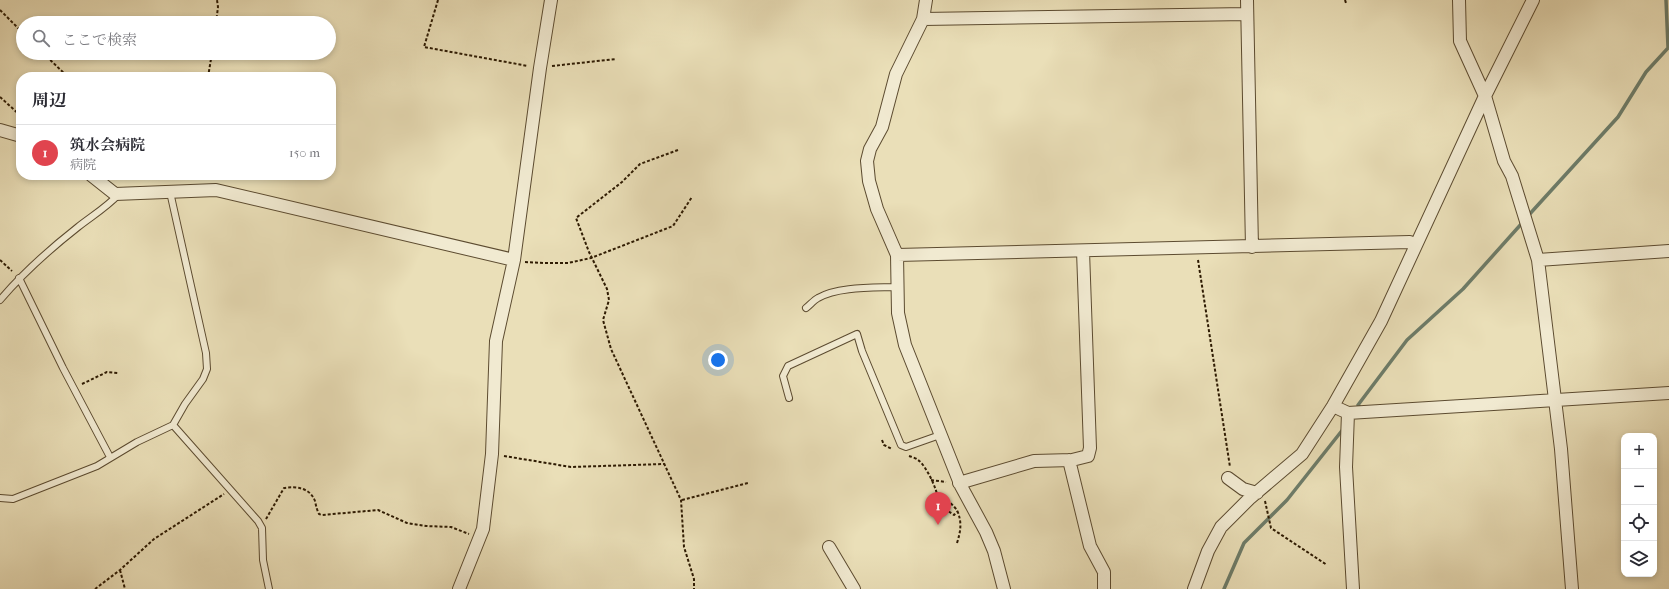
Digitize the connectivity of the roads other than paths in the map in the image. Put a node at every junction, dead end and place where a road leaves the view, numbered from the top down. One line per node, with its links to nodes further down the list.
1 (551, 0): 19 (street)
2 (926, 0): 7 (street)
3 (1247, 0): 6 (street)
4 (1460, 0): 8 (street)
5 (1532, 0): 8 (street)
6 (1247, 14): 7 (street); 15 (street)
7 (923, 19): 18 (street)
8 (1485, 96): 20 (street); 28 (street)
9 (0, 130): 10 (street)
10 (16, 135)
11 (97, 180): 13 (street)
12 (170, 192): 13 (street); 19 (street); 30 (lane)
13 (118, 194): 21 (lane)
14 (1410, 242): 15 (street)
15 (1252, 247): 16 (street)
16 (1083, 251): 18 (street); 33 (street)
17 (1669, 251): 20 (street)
18 (897, 256): 22 (street)
19 (514, 260): 40 (street)
20 (1538, 260): 27 (street)
21 (19, 278): 23 (lane); 32 (lane)
22 (898, 287): 24 (lane); 31 (street)
23 (0, 300)
24 (806, 308)
25 (1669, 393): 27 (street)
26 (789, 398): 31 (lane)
27 (1555, 400): 29 (street); 46 (street)
28 (1333, 406): 29 (street); 36 (street)
29 (1348, 413): 45 (street)
30 (173, 425): 32 (lane); 39 (lane)
31 (940, 435): 35 (street)
32 (110, 456): 37 (lane)
33 (1069, 460): 35 (street); 43 (street)
34 (1230, 479): 36 (street)
35 (959, 483): 42 (street)
36 (1258, 491): 44 (street)
37 (0, 498)
38 (829, 547): 41 (street)
39 (269, 589)
40 (459, 589)
41 (854, 589)
42 (1004, 589)
43 (1104, 589)
44 (1194, 589)
45 (1353, 589)
46 (1572, 589)

